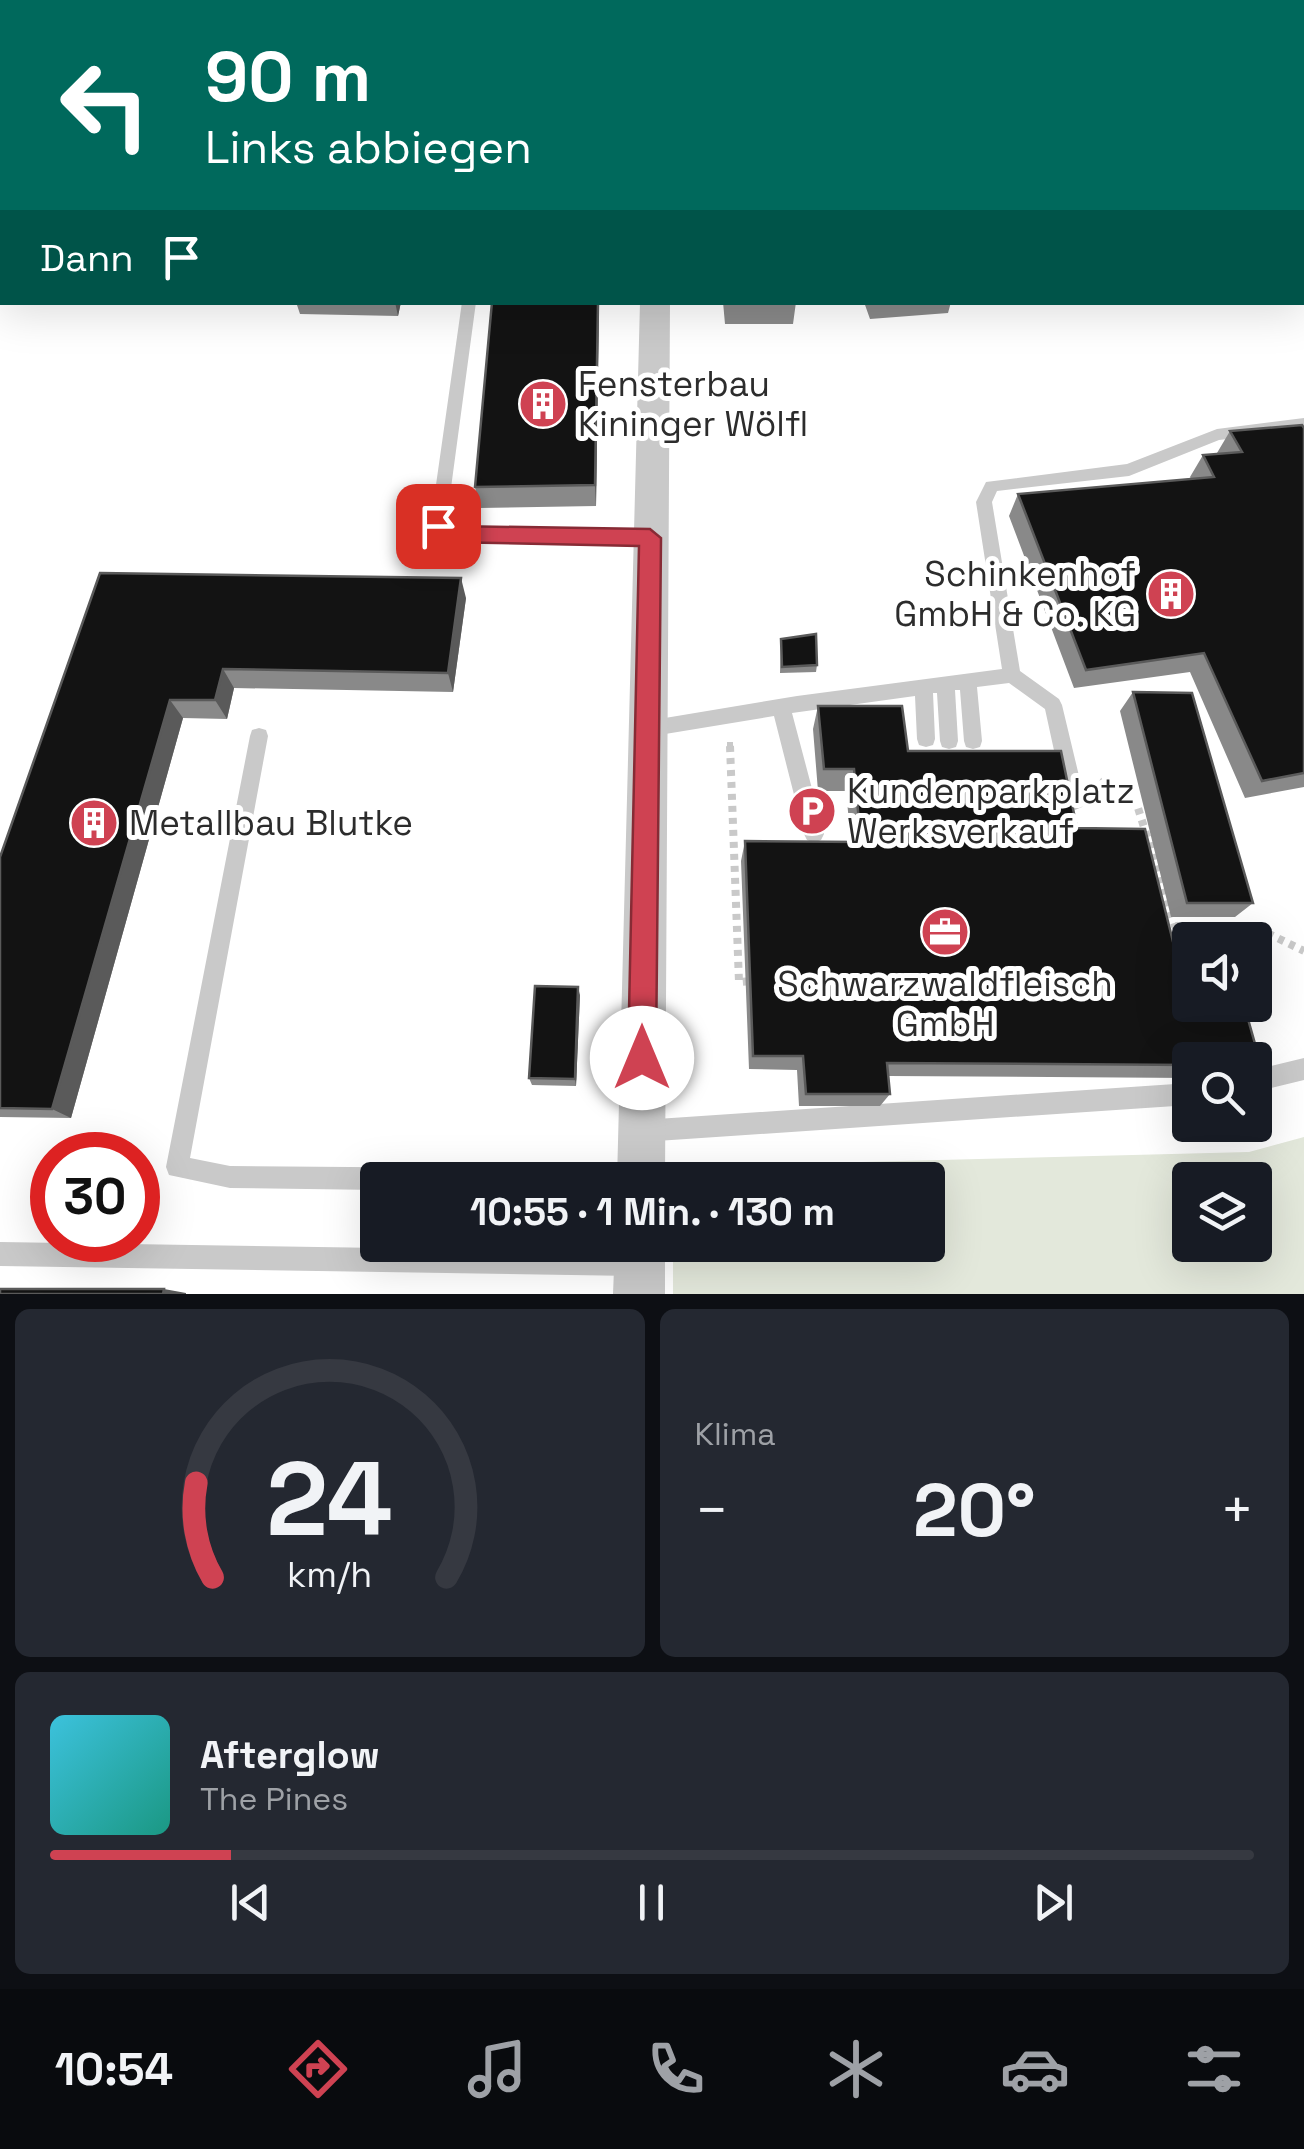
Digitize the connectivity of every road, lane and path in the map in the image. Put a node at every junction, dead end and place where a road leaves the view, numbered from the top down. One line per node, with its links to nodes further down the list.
1 (469, 305): 4 (lane)
2 (656, 305): 4 (street)
3 (1304, 424): 5 (lane)
4 (650, 538): 11 (street)
5 (1012, 676): 6 (lane); 16 (lane)
6 (968, 681): 7 (lane); 15 (lane)
7 (946, 684): 8 (lane); 14 (lane)
8 (924, 687): 9 (lane); 13 (lane)
9 (782, 707): 10 (lane); 18 (lane)
10 (730, 716): 11 (lane); 20 (path)
11 (646, 728): 24 (street)
12 (259, 736): 26 (lane)
13 (926, 738)
14 (949, 741)
15 (973, 741)
16 (1065, 758): 17 (lane); 19 (path)
17 (1075, 802)
18 (814, 834)
19 (1304, 951)
20 (762, 981)
21 (1304, 1069): 22 (lane)
22 (1272, 1077)
23 (1172, 1095): 24 (lane)
24 (641, 1130): 25 (street)
25 (640, 1162)
26 (360, 1178)
27 (0, 1254): 28 (lane)
28 (640, 1268)

